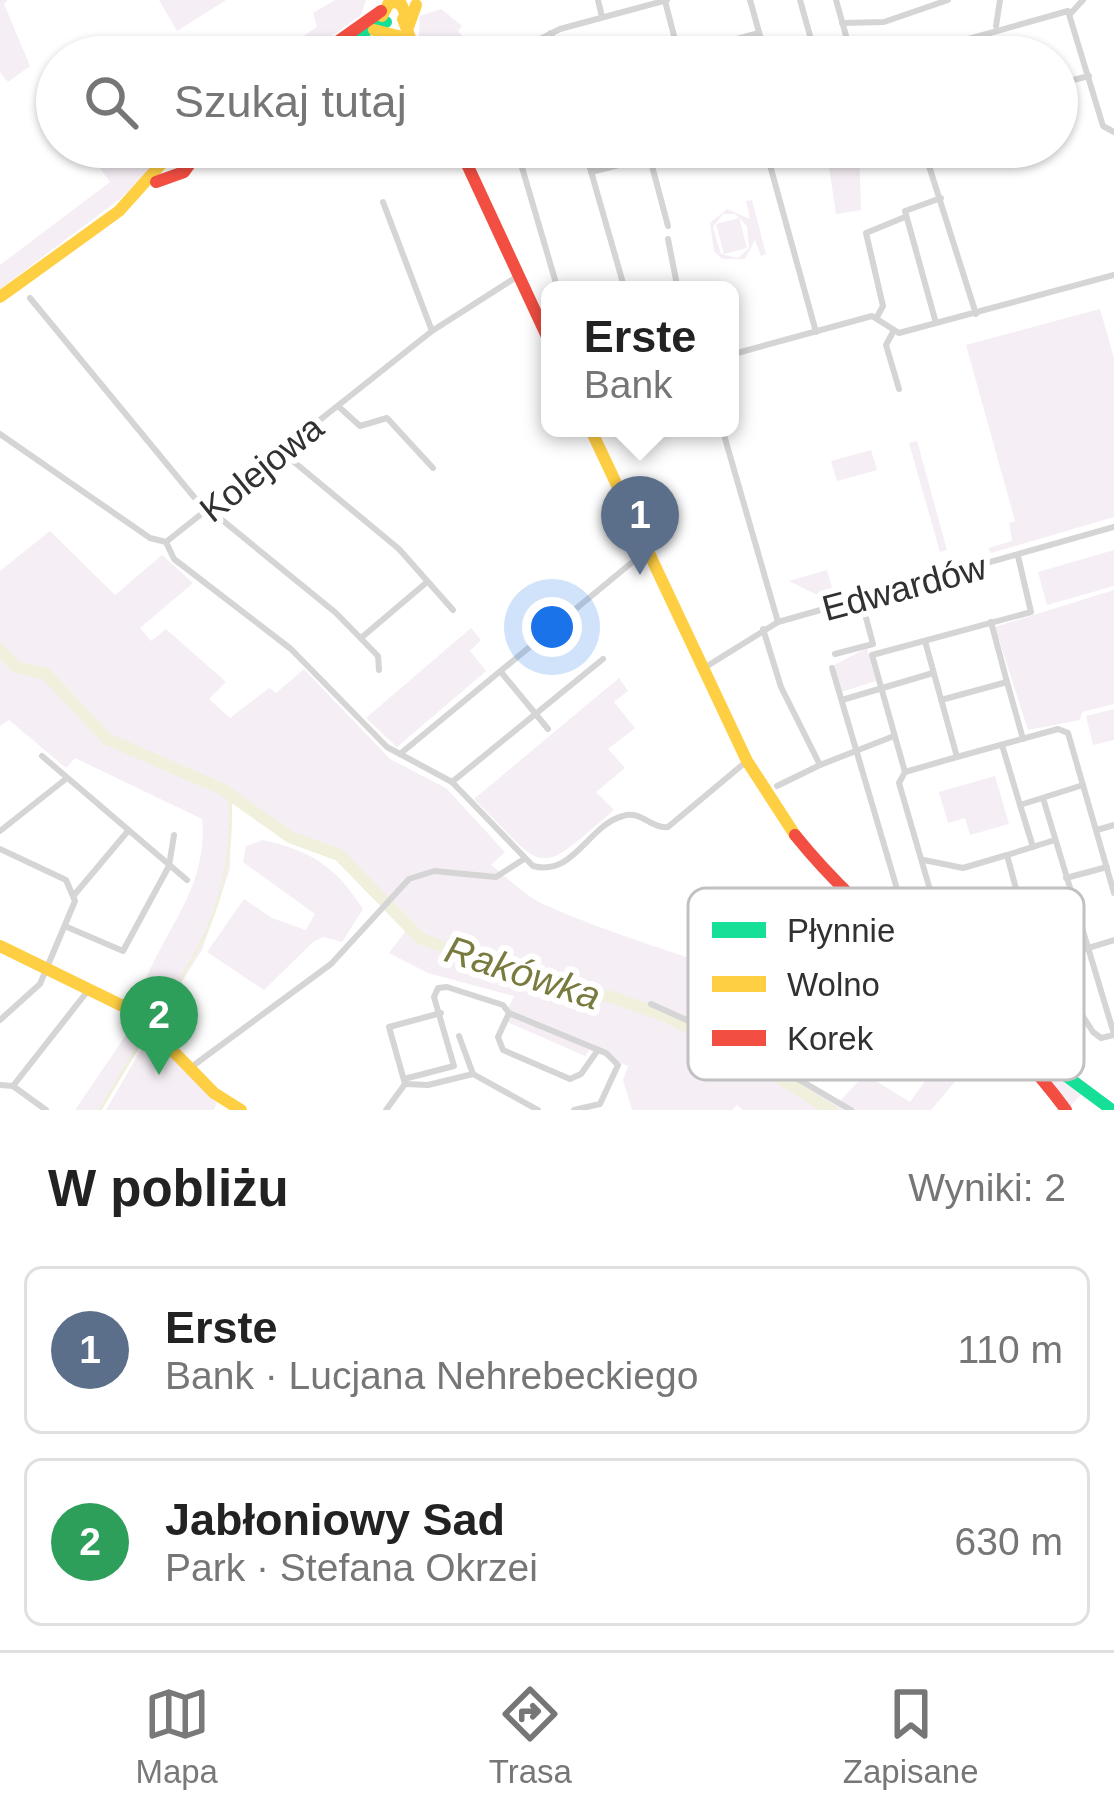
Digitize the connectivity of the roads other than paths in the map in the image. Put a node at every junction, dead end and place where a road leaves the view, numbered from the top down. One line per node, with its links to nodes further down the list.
1 (598, 0): 11 (street)
2 (666, 0): 11 (street); 21 (street)
3 (750, 0): 15 (street)
4 (800, 0): 24 (street)
5 (836, 0): 12 (street)
6 (947, 0): 12 (street)
7 (1000, 0): 13 (street)
8 (1083, 0): 10 (street)
9 (395, 11): 16 (street); 16 (street); 17 (street)
10 (1072, 15): 13 (street); 27 (street)
11 (602, 17): 14 (street)
12 (842, 23): 25 (street)
13 (994, 29): 26 (street)
14 (551, 33): 19 (street); 20 (street)
15 (759, 33): 22 (street); 23 (street)
16 (361, 34): 18 (street)
17 (349, 36)
18 (356, 36)
19 (545, 36)
20 (552, 36)
21 (672, 36)
22 (751, 36)
23 (760, 36)
24 (810, 36)
25 (846, 36)
26 (972, 36)
27 (1078, 36)
28 (1078, 37): 29 (street)
29 (1089, 76): 30 (street); 31 (street)
30 (1078, 79)
31 (1114, 132)
32 (170, 168): 51 (street)
33 (469, 168): 46 (street)
34 (522, 168): 48 (street)
35 (591, 168): 40 (street)
36 (607, 168): 40 (street)
37 (653, 168): 44 (street)
38 (771, 168): 58 (street)
39 (931, 168): 41 (street)
40 (592, 172): 49 (street)
41 (941, 198): 43 (street); 53 (street)
42 (383, 202): 57 (street)
43 (905, 217): 54 (street); 55 (street)
44 (668, 226)
45 (668, 239): 50 (street)
46 (518, 276): 56 (street); 57 (street, Kolejowa)
47 (1113, 278): 53 (street)
48 (555, 281)
49 (622, 281)
50 (676, 281)
51 (0, 297)
52 (30, 298): 68 (street)
53 (976, 314): 55 (street)
54 (877, 317): 58 (street); 59 (street)
55 (936, 323): 59 (street)
56 (541, 324)
57 (432, 331): 62 (street, Kolejowa)
58 (815, 332): 60 (street)
59 (892, 332): 61 (street)
60 (739, 353)
61 (899, 389)
62 (338, 406): 66 (street, Kolejowa); 67 (street)
63 (0, 434): 70 (street, Kolejowa)
64 (594, 437): 71 (street)
65 (725, 437): 76 (street)
66 (282, 452): 68 (street, Kolejowa); 73 (street)
67 (433, 468)
68 (209, 511): 70 (street, Kolejowa); 79 (street)
69 (1114, 527): 72 (street, Edwardów)
70 (166, 542): 98 (street)
71 (647, 550): 83 (street); 86 (street)
72 (1018, 556): 74 (street, Edwardów); 77 (street)
73 (429, 581): 75 (street); 79 (street)
74 (860, 597): 76 (street, Edwardów); 81 (street)
75 (453, 610)
76 (778, 622): 78 (street, Edwardów)
77 (991, 622): 80 (street); 88 (street)
78 (763, 629): 83 (street, Edwardów); 102 (street)
79 (362, 638): 85 (street)
80 (924, 640): 87 (street); 89 (street)
81 (835, 654)
82 (603, 659): 92 (street)
83 (704, 668): 101 (street)
84 (832, 668): 90 (street)
85 (380, 670)
86 (500, 671): 92 (street); 98 (street)
87 (933, 673): 89 (street); 91 (street)
88 (1007, 682): 91 (street); 95 (street)
89 (880, 688): 90 (street); 94 (street)
90 (842, 700): 97 (street)
91 (941, 700): 100 (street)
92 (535, 713): 93 (street); 105 (street)
93 (548, 729)
94 (894, 736): 97 (street); 103 (street)
95 (1023, 739): 96 (street); 106 (street)
96 (1002, 745): 100 (street); 109 (street)
97 (856, 750): 102 (street); 126 (street)
98 (400, 755): 105 (street)
99 (42, 756): 104 (street)
100 (957, 757): 103 (street)
101 (746, 761): 119 (street); 125 (street)
102 (820, 765): 107 (street)
103 (905, 772): 120 (street)
104 (67, 778): 112 (street); 113 (street)
105 (452, 782): 119 (street)
106 (1083, 785): 108 (street); 111 (street)
107 (777, 786)
108 (1042, 798): 109 (street); 115 (street)
109 (1020, 805): 116 (street)
110 (1114, 825): 111 (street)
111 (1096, 830): 122 (street)
112 (0, 831)
113 (128, 831): 121 (street); 131 (street)
114 (174, 835): 121 (street)
115 (1055, 840): 116 (street); 123 (street)
116 (1033, 847): 118 (street)
117 (0, 849): 131 (street)
118 (1007, 855): 120 (street); 128 (street)
119 (524, 859): 148 (street)
120 (922, 859): 127 (street)
121 (169, 866): 124 (street); 132 (street)
122 (1107, 867): 123 (street); 130 (street)
123 (1066, 878): 129 (street)
124 (187, 880)
125 (844, 888)
126 (897, 888)
127 (930, 888)
128 (1015, 888)
129 (1069, 888)
130 (1114, 892)
131 (75, 894): 132 (street)
132 (67, 927): 137 (street)
133 (1114, 940): 136 (street)
134 (1084, 941): 136 (street)
135 (0, 946): 137 (street)
136 (1086, 948): 145 (street)
137 (48, 968): 138 (street); 143 (street)
138 (90, 988): 148 (street); 155 (street)
139 (651, 1004): 144 (street)
140 (441, 1013): 141 (street); 153 (street); 153 (street)
141 (509, 1013): 147 (street); 147 (street)
142 (1084, 1018): 145 (street)
143 (0, 1020)
144 (688, 1021)
145 (1114, 1035)
146 (459, 1036): 149 (street)
147 (598, 1050): 156 (street)
148 (190, 1068): 158 (street)
149 (473, 1074): 153 (street); 160 (street)
150 (800, 1080): 162 (street)
151 (1046, 1080): 163 (street)
152 (1071, 1080): 164 (street)
153 (405, 1081): 159 (street)
154 (0, 1085): 155 (street)
155 (13, 1086): 157 (street)
156 (601, 1107): 161 (street)
157 (46, 1110)
158 (241, 1110)
159 (386, 1110)
160 (538, 1110)
161 (574, 1110)
162 (851, 1110)
163 (1066, 1110)
164 (1112, 1110)

